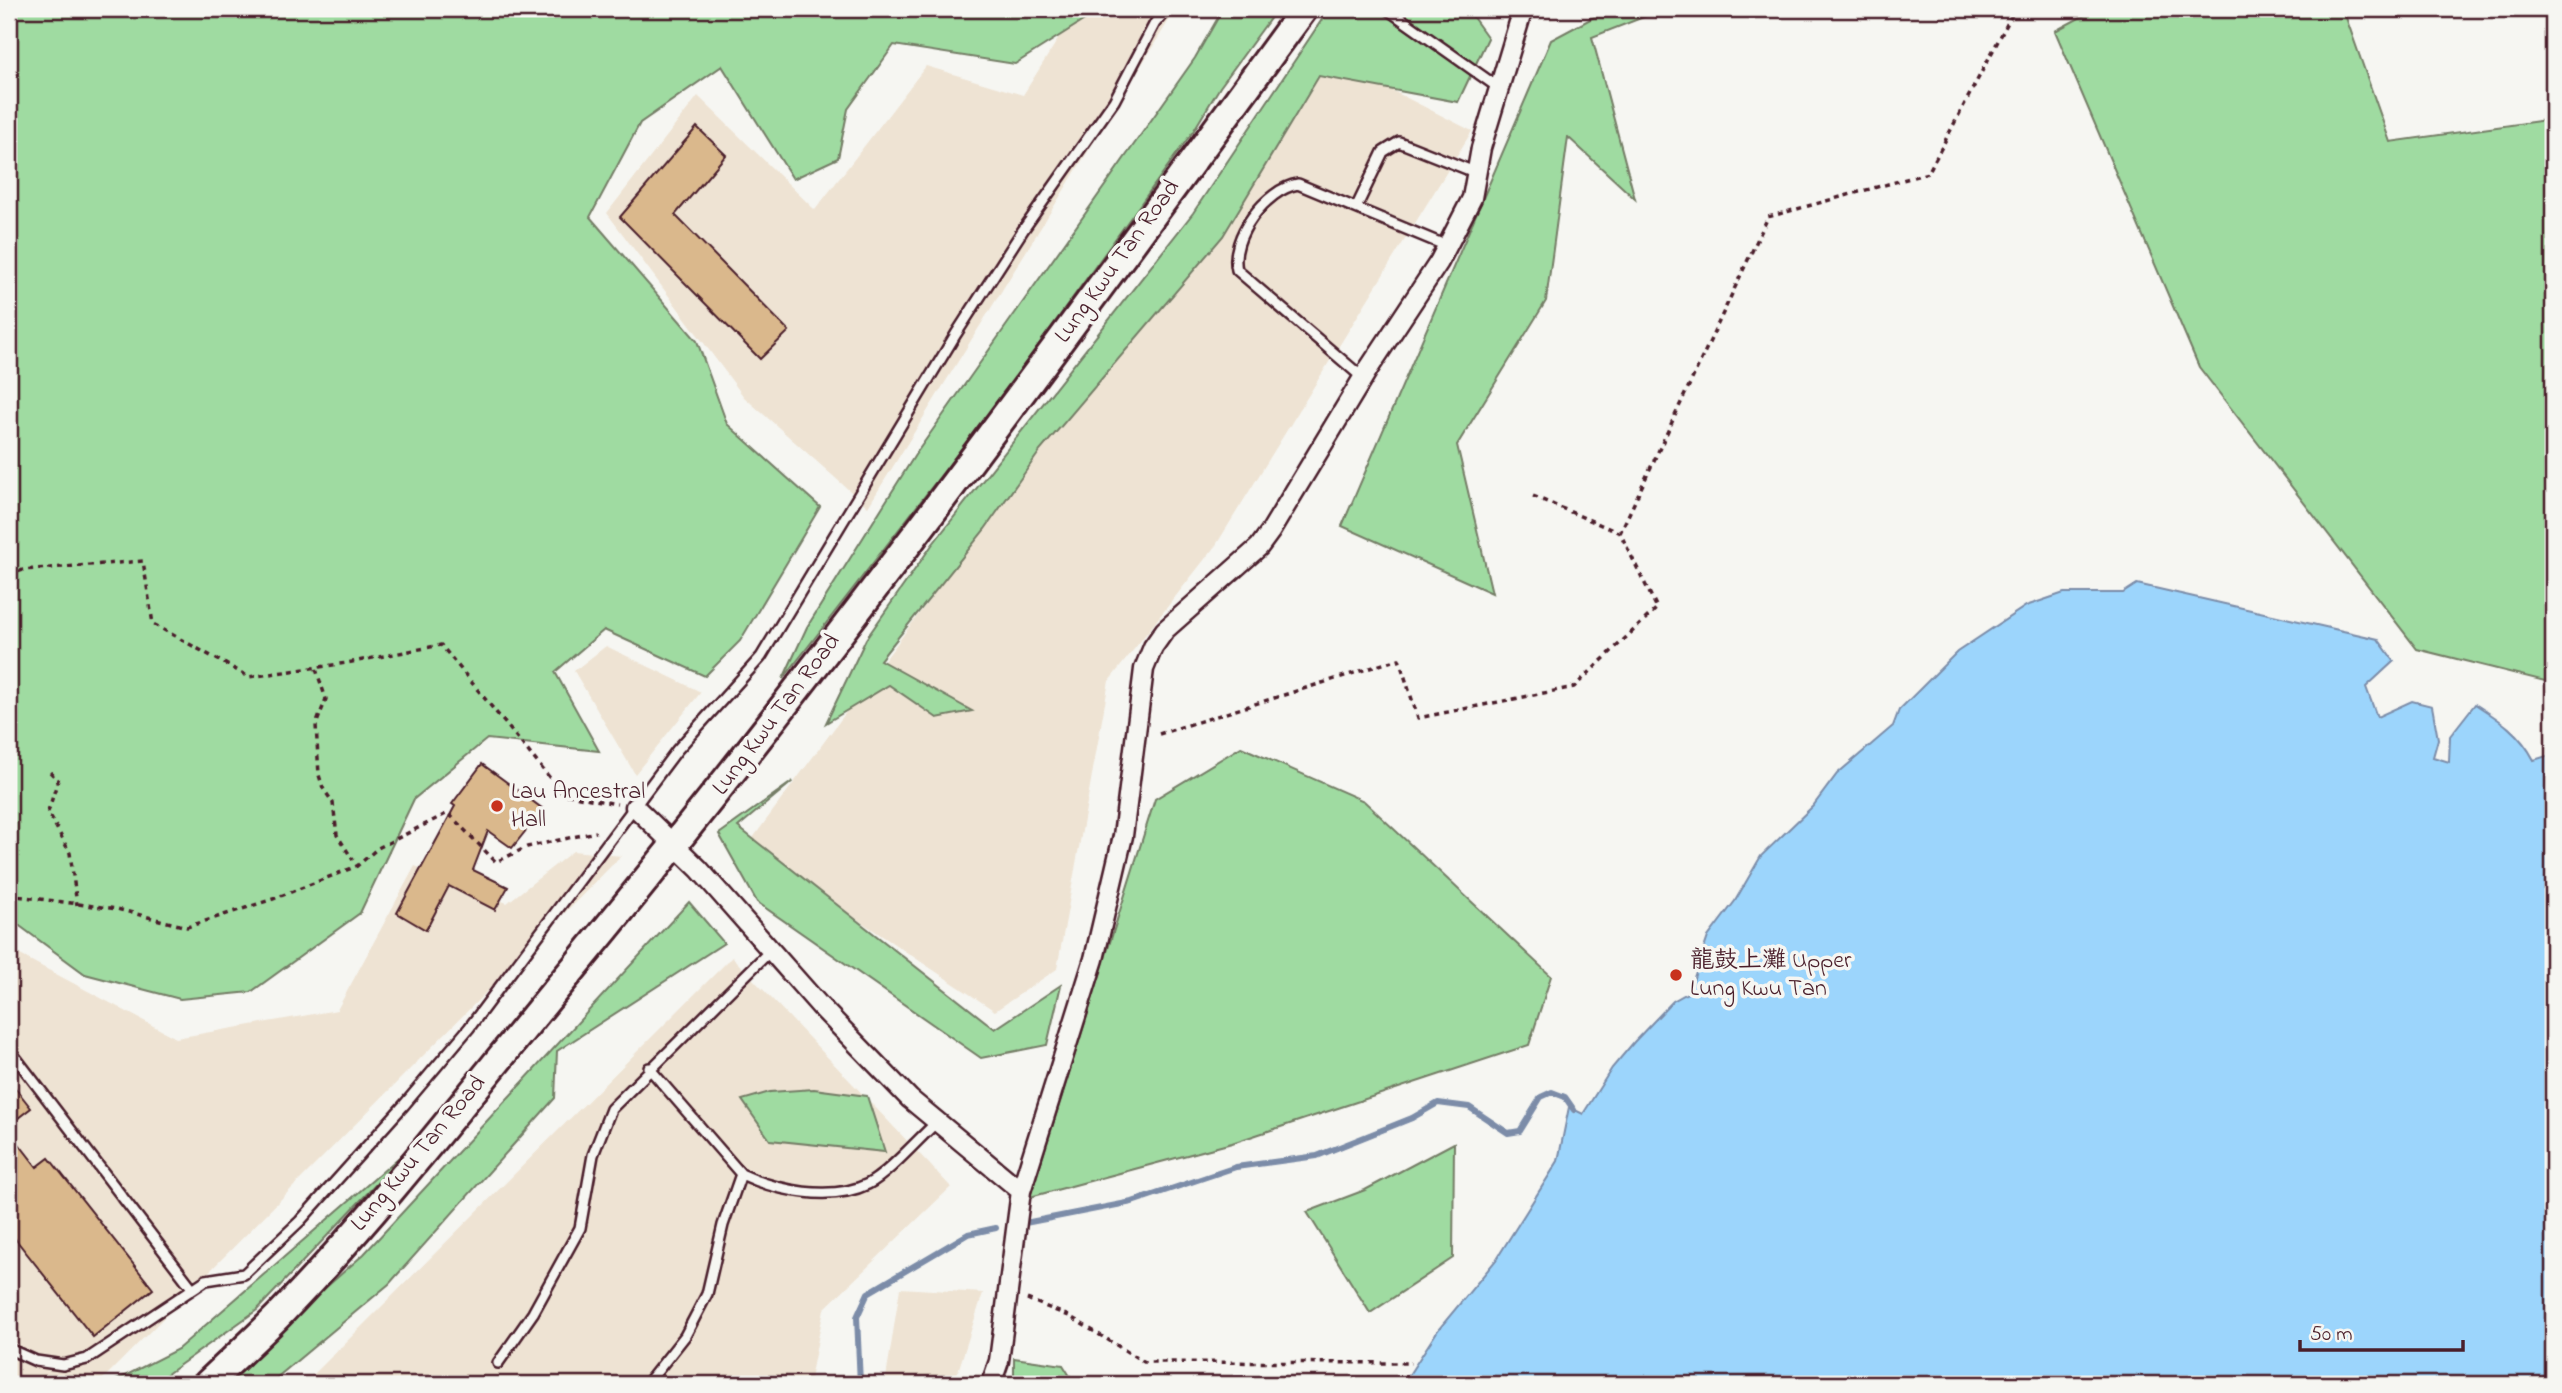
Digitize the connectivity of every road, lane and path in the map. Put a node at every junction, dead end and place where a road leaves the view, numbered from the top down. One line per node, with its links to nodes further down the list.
1 (1167, 9): 17 (lane)
2 (1304, 9): 19 (street, Lung Kwu Tan Road)
3 (1387, 9): 6 (lane)
4 (1523, 9): 6 (street)
5 (2014, 9): 12 (path)
6 (1499, 88): 7 (street)
7 (1477, 173): 8 (lane); 9 (street)
8 (1356, 208): 9 (lane); 10 (lane)
9 (1447, 246): 10 (street)
10 (1363, 378): 28 (street)
11 (1532, 496): 12 (path)
12 (1620, 533): 15 (path)
13 (9, 575): 14 (path)
14 (316, 668): 17 (path); 20 (path)
15 (1159, 734)
16 (50, 772): 22 (path)
17 (635, 807): 18 (lane); 19 (street)
18 (619, 830): 22 (path); 29 (lane)
19 (675, 846): 23 (street); 34 (street, Lung Kwu Tan Road)
20 (353, 860)
21 (9, 895): 22 (path)
22 (77, 905)
23 (771, 950): 25 (lane); 26 (street)
24 (9, 1049): 29 (lane)
25 (649, 1068): 27 (lane); 32 (lane)
26 (937, 1122): 27 (lane); 28 (street)
27 (741, 1174): 35 (lane)
28 (1021, 1191): 30 (street)
29 (192, 1288): 31 (lane)
30 (1007, 1290): 33 (path); 36 (street)
31 (9, 1349)
32 (498, 1363)
33 (1411, 1363)
34 (207, 1384)
35 (647, 1384)
36 (991, 1384)

